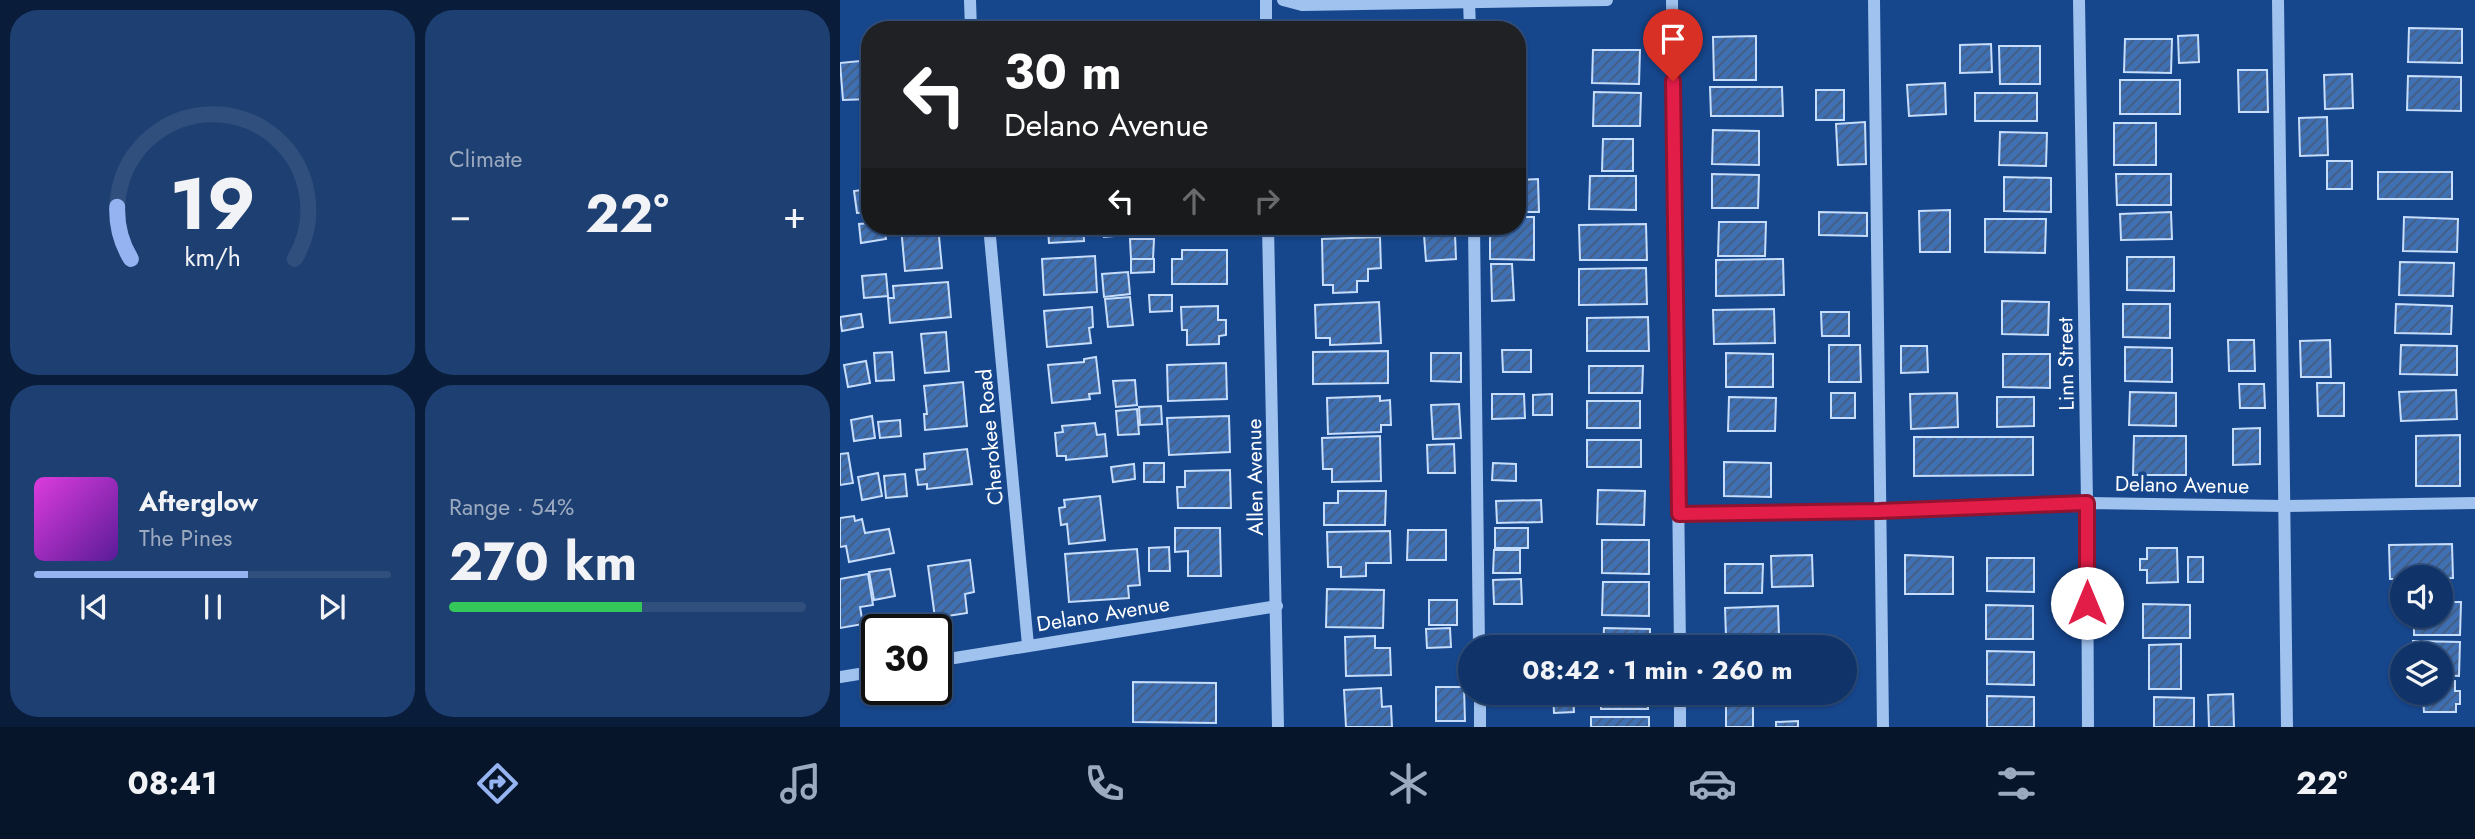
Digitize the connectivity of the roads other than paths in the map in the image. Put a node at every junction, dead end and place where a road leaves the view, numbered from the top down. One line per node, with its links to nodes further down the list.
1 (970, 0): 10 (street)
2 (1266, 0): 11 (street)
3 (1283, 0): 9 (street)
4 (1607, 0): 9 (street)
5 (1672, 0): 20 (street)
6 (1874, 0): 19 (street)
7 (2079, 0): 16 (street, Linn Street)
8 (2278, 0): 18 (street)
9 (1469, 1): 12 (street)
10 (971, 21)
11 (1266, 21)
12 (1470, 21)
13 (990, 235): 24 (street, Cherokee Road)
14 (1268, 235): 21 (street, Allen Avenue)
15 (1474, 235): 22 (street)
16 (2087, 503): 18 (street, Delano Avenue); 19 (street, Delano Avenue); 34 (street, Linn Street)
17 (2475, 503): 18 (street, Delano Avenue)
18 (2284, 506): 35 (street)
19 (1879, 511): 20 (street, Delano Avenue); 33 (street)
20 (1679, 514): 23 (street)
21 (1277, 606): 24 (street, Delano Avenue); 30 (street, Allen Avenue)
22 (1479, 635)
23 (1680, 635)
24 (1028, 645): 25 (street, Delano Avenue)
25 (952, 658)
26 (861, 674): 27 (street)
27 (840, 677)
28 (1480, 705): 31 (street)
29 (1680, 705): 32 (street)
30 (1278, 727)
31 (1480, 727)
32 (1680, 727)
33 (1883, 727)
34 (2088, 727)
35 (2287, 727)

